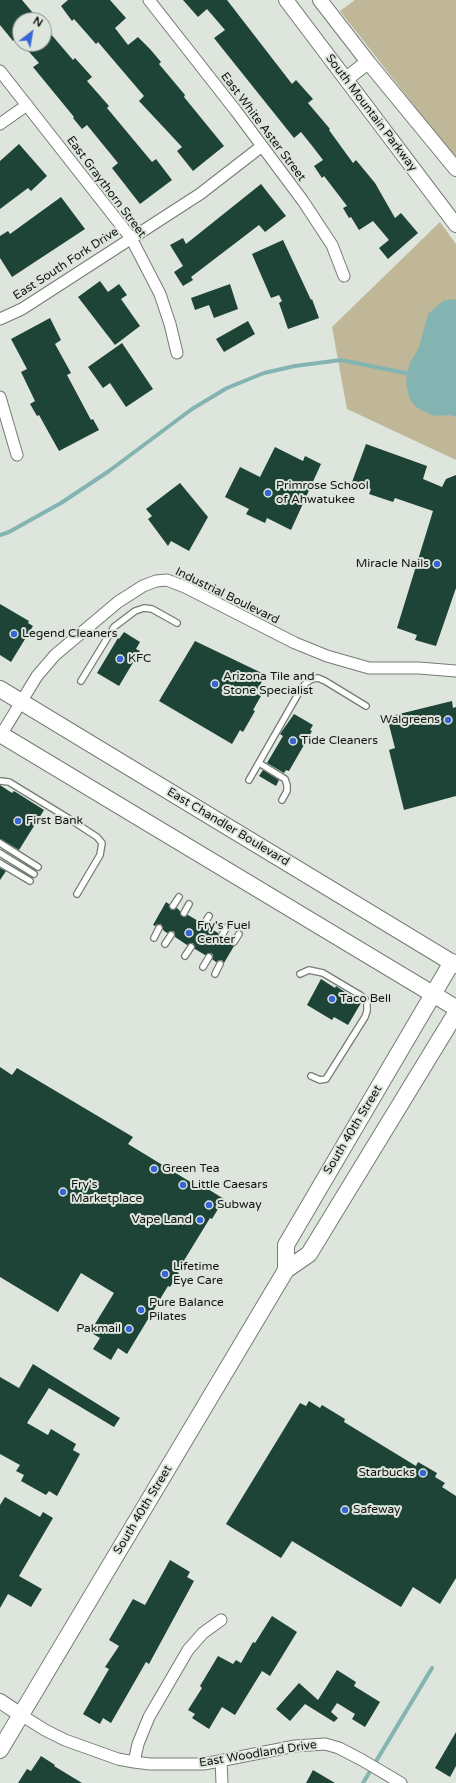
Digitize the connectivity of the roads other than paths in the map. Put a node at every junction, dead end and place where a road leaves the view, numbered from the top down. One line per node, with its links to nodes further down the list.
1 (149, 0): 9 (street, East White Aster Street)
2 (286, 0): 6 (street, South Mountain Parkway)
3 (320, 0): 4 (street)
4 (368, 62): 6 (street); 10 (street)
5 (0, 72): 7 (street, East Graythorn Street)
6 (346, 79): 11 (street, South Mountain Parkway)
7 (27, 105): 8 (street); 12 (street, East Graythorn Street)
8 (0, 124)
9 (262, 146): 12 (street, East South Fork Drive); 13 (street, East White Aster Street)
10 (456, 169)
11 (456, 225)
12 (131, 238): 14 (street, East South Fork Drive); 15 (street, East Graythorn Street)
13 (344, 276)
14 (0, 319)
15 (177, 354)
16 (0, 397): 17 (street)
17 (17, 455)
18 (176, 623): 20 (lane)
19 (456, 671): 22 (street, Industrial Boulevard)
20 (81, 681)
21 (0, 689): 22 (main road, East Chandler Boulevard)
22 (21, 702): 24 (street, Industrial Boulevard); 53 (main road, East Chandler Boulevard)
23 (366, 706): 25 (lane)
24 (1, 734): 58 (main road)
25 (259, 763): 26 (lane); 28 (lane)
26 (248, 780)
27 (0, 781): 35 (lane)
28 (282, 800)
29 (0, 843): 32 (lane)
30 (0, 853): 33 (lane)
31 (0, 863): 34 (lane)
32 (38, 867)
33 (34, 874)
34 (30, 881)
35 (77, 894)
36 (178, 897): 38 (lane)
37 (189, 904): 39 (lane)
38 (173, 906)
39 (184, 913)
40 (209, 916): 41 (lane)
41 (204, 924)
42 (227, 927): 46 (lane)
43 (160, 928): 47 (lane)
44 (239, 934): 48 (lane)
45 (170, 935): 49 (lane)
46 (222, 935)
47 (154, 938)
48 (234, 942)
49 (165, 944)
50 (190, 946): 51 (lane)
51 (185, 956)
52 (209, 957): 55 (lane)
53 (455, 961): 58 (main road, South 40th Street)
54 (220, 964): 56 (lane)
55 (203, 967)
56 (215, 974)
57 (300, 974): 61 (lane)
58 (434, 995): 59 (main road); 62 (main road, South 40th Street)
59 (456, 1008)
60 (456, 1013): 62 (main road, South 40th Street)
61 (311, 1076)
62 (286, 1270): 65 (main road, South 40th Street)
63 (222, 1620): 68 (street)
64 (0, 1701): 65 (street, East Woodland Drive)
65 (21, 1715): 66 (main road, South 40th Street); 68 (street, East Woodland Drive)
66 (0, 1750)
67 (221, 1760): 68 (street, East Woodland Drive); 69 (street); 70 (street, East Woodland Drive)
68 (134, 1762)
69 (222, 1783)
70 (401, 1783)

